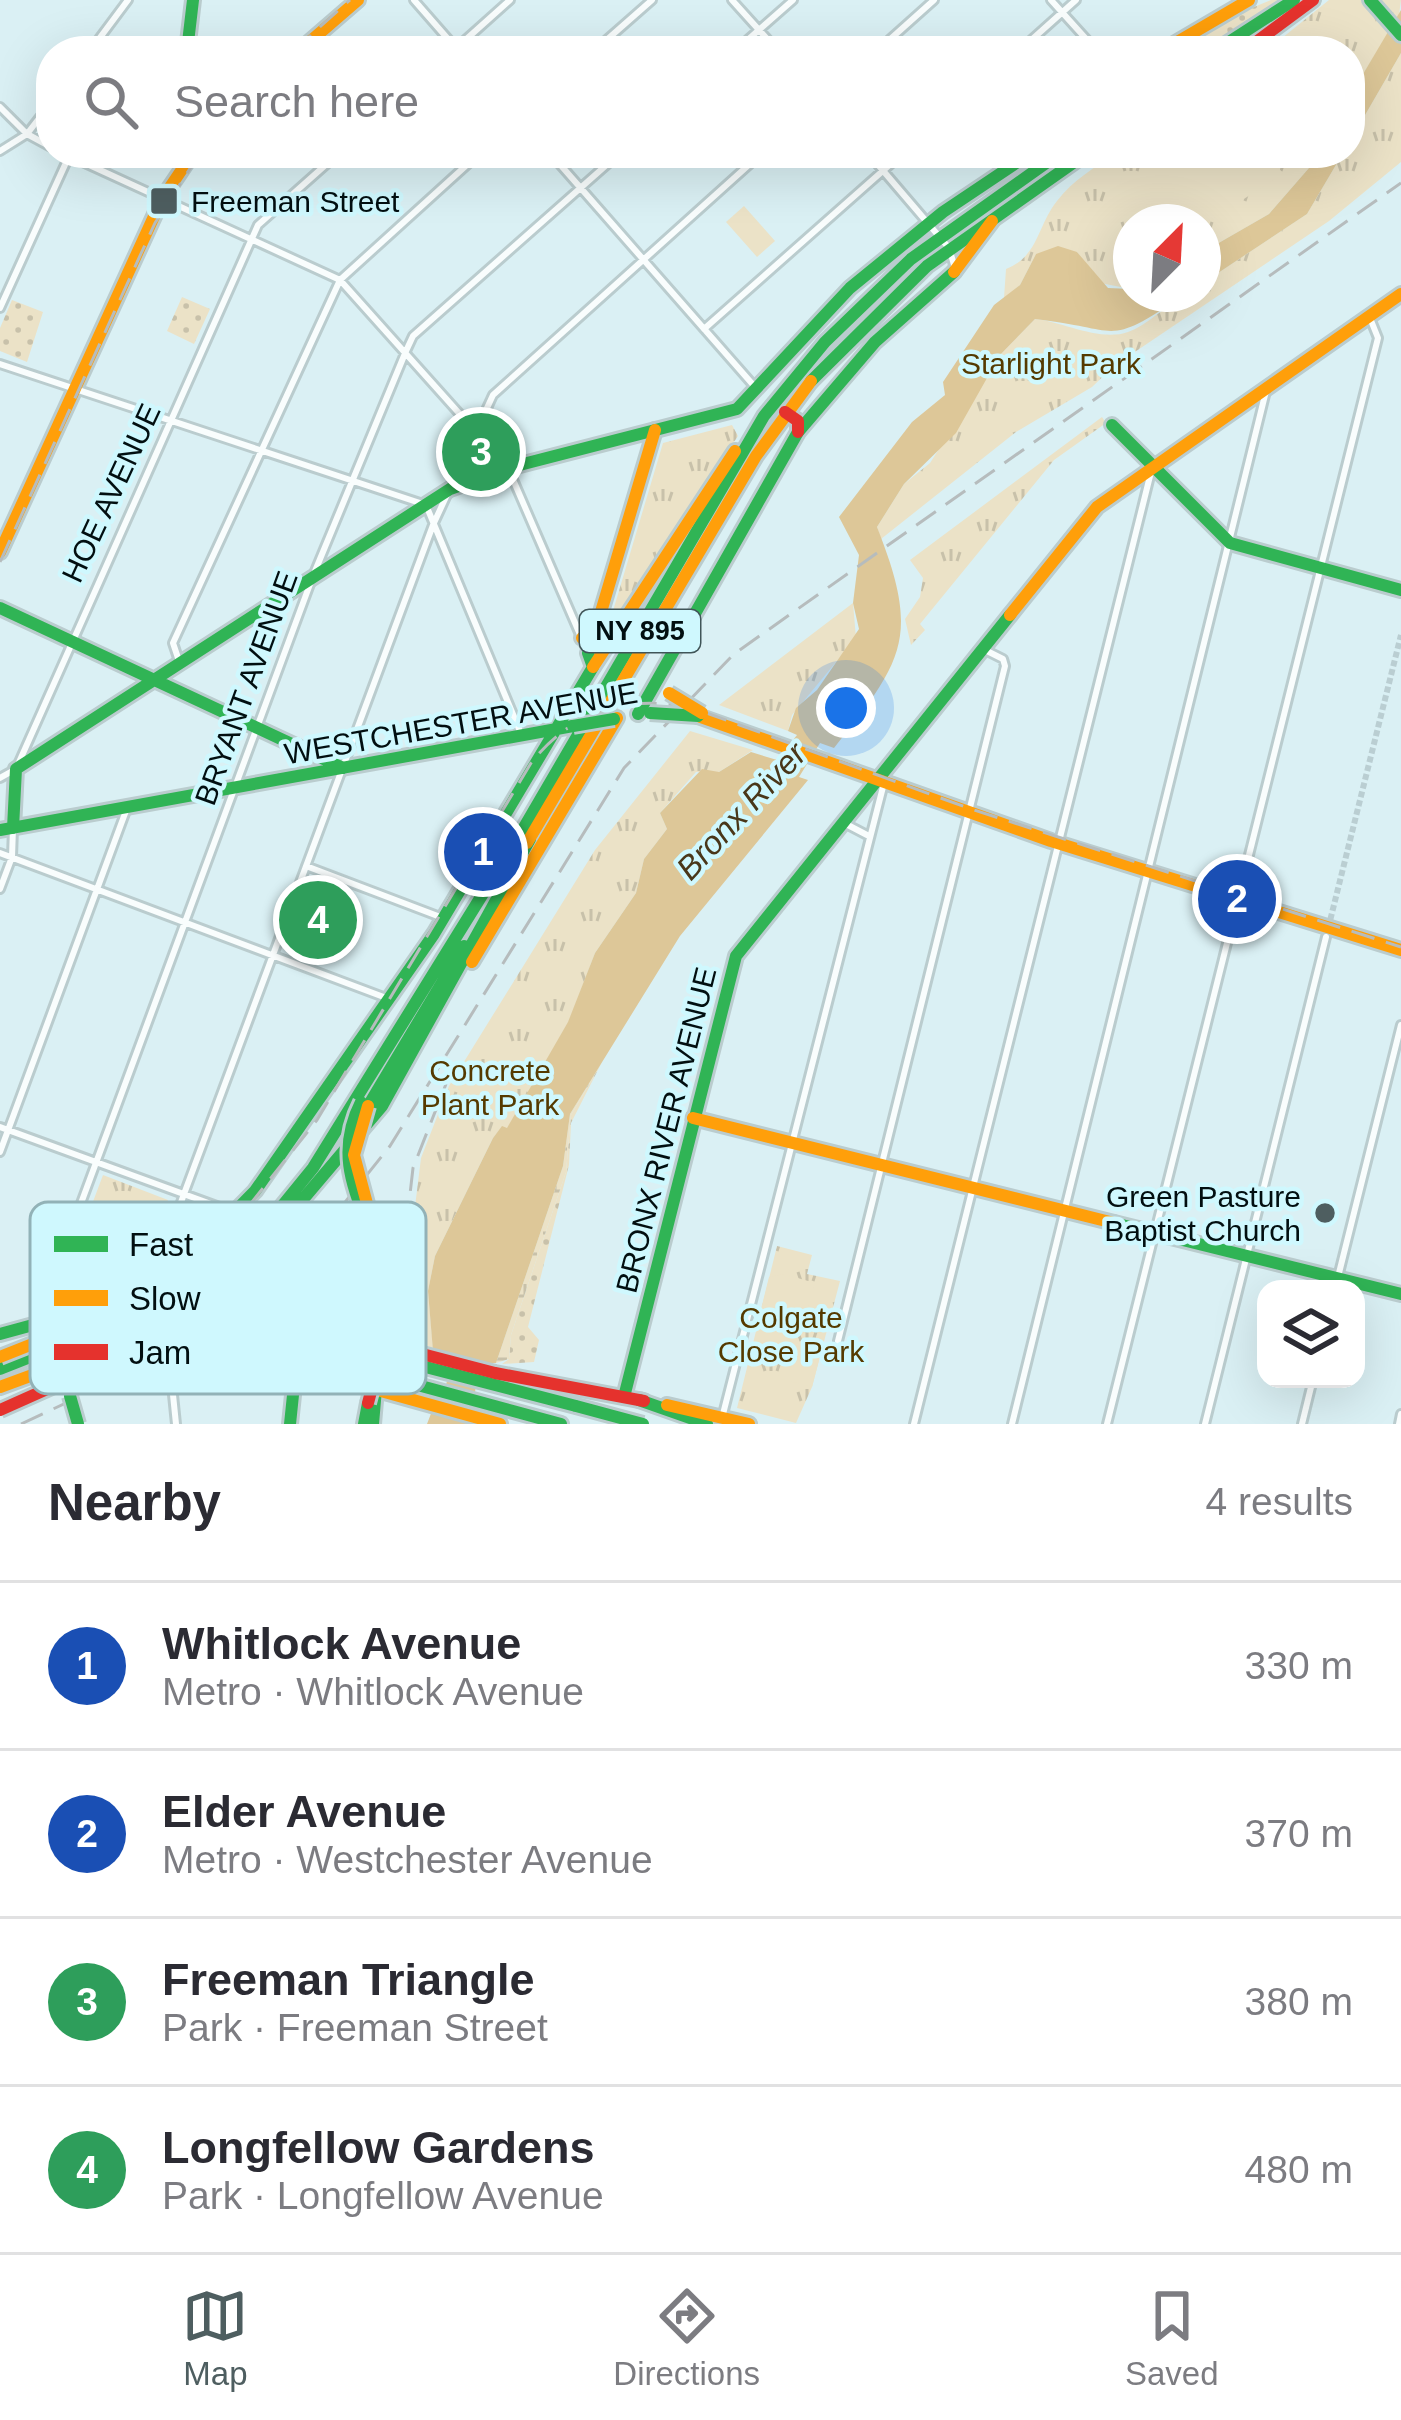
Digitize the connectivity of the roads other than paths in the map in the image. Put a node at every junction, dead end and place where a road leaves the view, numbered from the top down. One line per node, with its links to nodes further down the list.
1 (128, 0): 19 (street)
2 (193, 0): 20 (main road)
3 (358, 0): 21 (main road)
4 (414, 0): 22 (street)
5 (510, 0): 23 (street)
6 (652, 0): 24 (street)
7 (733, 0): 17 (street)
8 (793, 0): 17 (street)
9 (934, 0): 27 (street)
10 (1051, 0): 16 (street)
11 (1076, 0): 16 (street)
12 (1250, 0): 30 (main road)
13 (1294, 0): 31 (main road)
14 (1313, 0): 32 (main road)
15 (1370, 0): 18 (main road)
16 (1062, 13): 28 (street); 29 (street)
17 (759, 30): 25 (street); 26 (street)
18 (1401, 35)
19 (101, 36)
20 (189, 36)
21 (316, 36)
22 (444, 36)
23 (471, 36)
24 (611, 36)
25 (752, 36)
26 (764, 36)
27 (894, 36)
28 (1035, 36)
29 (1083, 36)
30 (1188, 36)
31 (1238, 36)
32 (1264, 36)
33 (0, 107): 35 (street)
34 (36, 122): 35 (street)
35 (27, 134): 36 (street); 37 (street)
36 (36, 139)
37 (0, 151)
38 (60, 168): 61 (street)
39 (96, 168): 51 (street)
40 (179, 168): 51 (main road)
41 (322, 168): 55 (street, HOE AVENUE)
42 (463, 168): 59 (street)
43 (563, 168): 50 (street)
44 (603, 168): 50 (street, BRYANT AVENUE)
45 (745, 168): 57 (street)
46 (1009, 168): 53 (main road)
47 (1038, 168): 54 (main road, NY 895)
48 (1065, 168): 52 (main road, NY 895)
49 (884, 170): 53 (street); 63 (street)
50 (581, 188): 57 (street); 64 (street, BRYANT AVENUE)
51 (162, 199): 55 (street); 67 (main road)
52 (1002, 210): 56 (main road, NY 895); 58 (main road)
53 (929, 223): 54 (street); 68 (main road)
54 (939, 236): 56 (street); 69 (main road, NY 895)
55 (253, 239): 59 (street); 71 (street, HOE AVENUE)
56 (949, 248): 58 (street); 70 (main road, NY 895)
57 (642, 259): 63 (street); 73 (street)
58 (954, 272): 76 (main road)
59 (340, 280): 64 (street); 77 (street)
60 (1401, 294): 62 (main road, BRONX RIVER AVENUE)
61 (0, 308)
62 (1369, 316): 66 (main road, BRONX RIVER AVENUE); 86 (street)
63 (704, 329): 68 (street)
64 (406, 350): 73 (street); 80 (street, BRYANT AVENUE)
65 (0, 364): 67 (street)
66 (1267, 388): 79 (main road, BRONX RIVER AVENUE); 84 (street)
67 (74, 389): 71 (street); 85 (main road)
68 (758, 390): 74 (main road)
69 (774, 403): 70 (main road); 75 (main road, NY 895)
70 (787, 412): 76 (main road); 112 (main road, NY 895)
71 (172, 420): 77 (street); 91 (street, HOE AVENUE)
72 (1112, 425): 79 (main road)
73 (476, 430): 78 (street); 81 (street)
74 (656, 430): 78 (main road); 90 (main road)
75 (753, 430): 93 (main road); 112 (main road, NY 895)
76 (798, 432): 96 (main road)
77 (262, 449): 80 (street); 94 (street)
78 (508, 468): 81 (main road); 90 (street)
79 (1151, 469): 84 (main road); 92 (main road, BRONX RIVER AVENUE); 114 (street)
80 (351, 478): 82 (street); 87 (street, BRYANT AVENUE)
81 (450, 489): 82 (main road); 83 (street)
82 (426, 505): 83 (street); 87 (main road)
83 (434, 525): 102 (street); 103 (street)
84 (1230, 543): 86 (main road); 118 (street)
85 (0, 552)
86 (1320, 570): 88 (main road); 121 (street)
87 (313, 576): 94 (main road); 100 (street, BRYANT AVENUE)
88 (1401, 590)
89 (0, 608): 91 (main road)
90 (582, 638): 93 (street)
91 (70, 640): 95 (main road); 104 (street, HOE AVENUE)
92 (983, 649): 106 (main road, BRONX RIVER AVENUE); 109 (street)
93 (591, 660): 101 (main road)
94 (179, 661): 95 (main road)
95 (153, 677): 100 (main road); 104 (main road)
96 (663, 690): 97 (main road); 98 (main road, bridge)
97 (644, 714): 98 (main road, WESTCHESTER AVENUE, bridge); 99 (main road, WESTCHESTER AVENUE)
98 (704, 716): 106 (main road, WESTCHESTER AVENUE)
99 (615, 718): 101 (main road, WESTCHESTER AVENUE, bridge); 129 (main road)
100 (258, 724): 103 (main road); 107 (street, BRYANT AVENUE)
101 (557, 729): 102 (main road, WESTCHESTER AVENUE); 122 (main road)
102 (522, 736): 103 (main road, WESTCHESTER AVENUE)
103 (343, 768): 107 (main road, WESTCHESTER AVENUE); 117 (street)
104 (16, 769): 105 (street); 111 (main road, HOE AVENUE)
105 (0, 778)
106 (881, 782): 109 (main road, WESTCHESTER AVENUE); 110 (main road, BRONX RIVER AVENUE); 113 (street)
107 (235, 788): 108 (main road, WESTCHESTER AVENUE); 123 (street, BRYANT AVENUE)
108 (127, 808): 111 (main road, WESTCHESTER AVENUE); 120 (street)
109 (969, 814): 114 (main road, WESTCHESTER AVENUE); 135 (street)
110 (843, 823): 113 (street); 130 (main road, BRONX RIVER AVENUE)
111 (7, 829): 116 (street, HOE AVENUE)
112 (526, 834): 129 (main road, NY 895); 142 (main road, NY 895); 144 (main road, bridge)
113 (867, 836): 132 (street)
114 (1059, 844): 118 (main road, WESTCHESTER AVENUE); 136 (street)
115 (0, 853): 116 (street)
116 (12, 857): 119 (street, HOE AVENUE); 120 (street)
117 (306, 866): 122 (street); 126 (street)
118 (1148, 872): 121 (main road, WESTCHESTER AVENUE); 145 (street)
119 (0, 889)
120 (97, 890): 123 (street); 131 (street)
121 (1238, 901): 125 (main road, WESTCHESTER AVENUE); 146 (street)
122 (444, 919): 127 (main road)
123 (185, 923): 126 (street); 134 (street, BRYANT AVENUE)
124 (1326, 937): 147 (street)
125 (1401, 950)
126 (273, 956): 127 (street); 137 (street)
127 (389, 998): 141 (main road)
128 (1401, 1025): 149 (street)
129 (418, 1043): 143 (main road, NY 895)
130 (693, 1118): 132 (main road); 177 (main road, BRONX RIVER AVENUE)
131 (4, 1128): 133 (street); 134 (street)
132 (791, 1142): 135 (main road); 183 (street)
133 (0, 1152)
134 (97, 1162): 137 (street); 138 (street, BRYANT AVENUE)
135 (882, 1165): 136 (main road); 154 (street)
136 (974, 1187): 145 (main road); 194 (street)
137 (184, 1194): 139 (street); 140 (street)
138 (82, 1202)
139 (181, 1202)
140 (205, 1202)
141 (244, 1202)
142 (289, 1202)
143 (296, 1202)
144 (362, 1202)
145 (1065, 1210): 146 (main road); 195 (street)
146 (1156, 1233): 147 (main road); 196 (street)
147 (1246, 1256): 148 (main road); 197 (street)
148 (1324, 1280)
149 (1338, 1280)
150 (1365, 1288): 151 (main road)
151 (1401, 1294)
152 (30, 1326): 153 (main road)
153 (0, 1334)
154 (838, 1341)
155 (30, 1346): 156 (main road, NY 895, bridge)
156 (0, 1357)
157 (30, 1357): 161 (main road, bridge)
158 (426, 1363): 160 (main road, bridge)
159 (426, 1363): 160 (main road, bridge)
160 (430, 1364): 163 (main road)
161 (0, 1369)
162 (30, 1376): 164 (main road, bridge)
163 (482, 1378): 177 (main road); 191 (main road, bridge)
164 (0, 1387)
165 (1311, 1388): 198 (street)
166 (31, 1394): 180 (main road, NY 895, bridge)
167 (34, 1394): 180 (main road)
168 (70, 1394): 184 (main road, bridge)
169 (173, 1394): 185 (street)
170 (293, 1394): 186 (main road)
171 (369, 1394): 179 (main road, bridge)
172 (370, 1394): 179 (main road, bridge)
173 (375, 1394): 187 (main road)
174 (410, 1394): 176 (main road)
175 (421, 1394): 176 (main road, bridge)
176 (430, 1397): 181 (main road)
177 (624, 1397): 178 (main road)
178 (639, 1400): 183 (main road); 192 (main road)
179 (368, 1403): 187 (main road)
180 (0, 1407)
181 (484, 1413): 188 (main road); 189 (main road); 190 (main road)
182 (1401, 1414): 199 (street)
183 (722, 1418): 193 (main road)
184 (78, 1424)
185 (176, 1424)
186 (290, 1424)
187 (368, 1424)
188 (500, 1424)
189 (526, 1424)
190 (561, 1424)
191 (643, 1424)
192 (707, 1424)
193 (749, 1424)
194 (914, 1424)
195 (1012, 1424)
196 (1107, 1424)
197 (1204, 1424)
198 (1302, 1424)
199 (1399, 1424)

